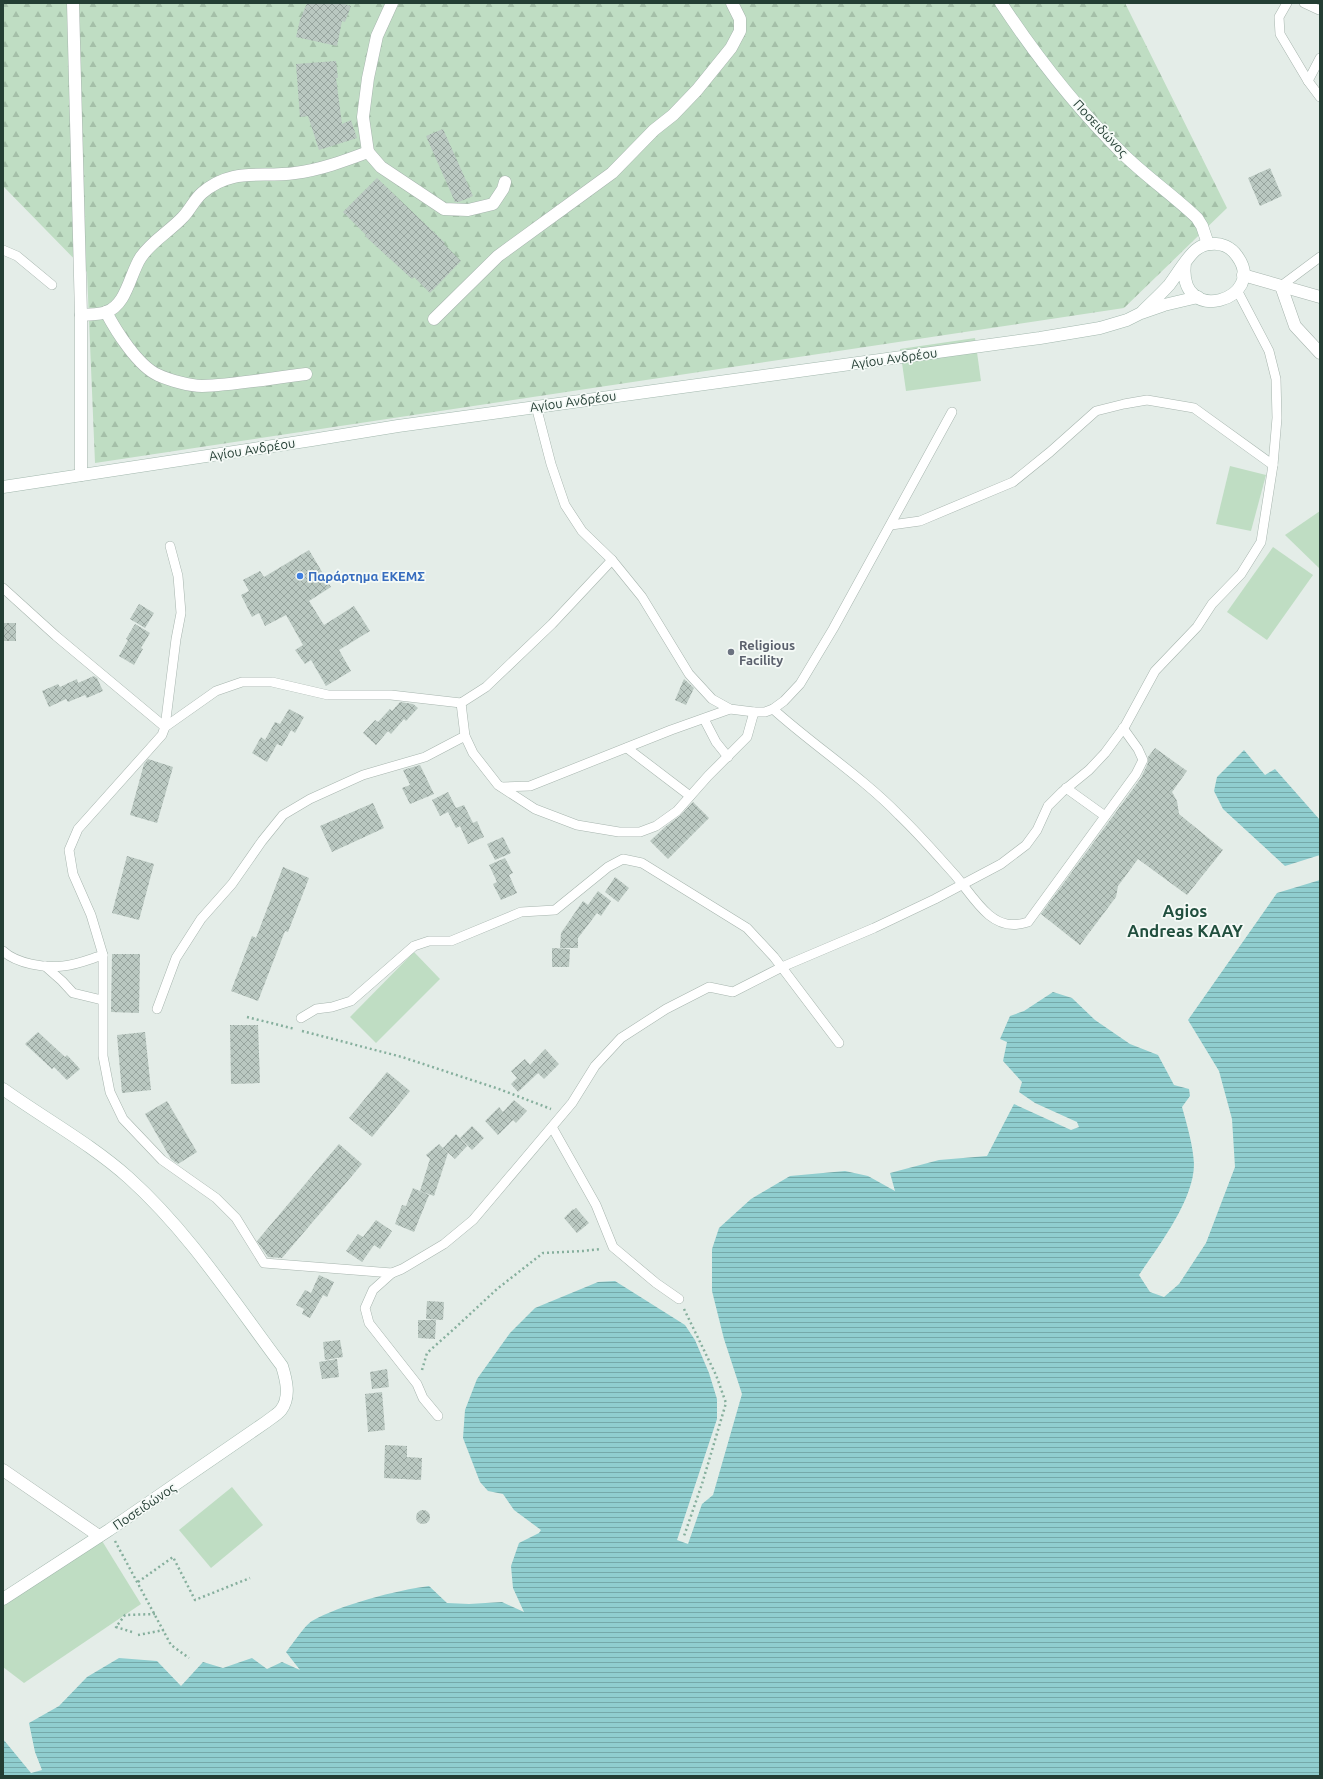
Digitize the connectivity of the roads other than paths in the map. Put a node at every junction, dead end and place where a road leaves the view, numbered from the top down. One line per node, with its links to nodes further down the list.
1 (73, 3): 25 (street)
2 (392, 3): 11 (street)
3 (732, 3): 26 (street)
4 (1001, 3): 13 (street, Ποσειδώνος)
5 (1288, 3): 9 (lane)
6 (1304, 3): 7 (lane)
7 (1318, 10)
8 (1320, 58): 9 (lane)
9 (1308, 81): 10 (lane)
10 (1320, 97)
11 (368, 152): 12 (street); 23 (street)
12 (505, 182)
13 (1208, 244): 16 (street); 17 (street)
14 (3, 250): 18 (lane)
15 (1320, 256): 19 (lane)
16 (1185, 264): 22 (street); 24 (street)
17 (1242, 275): 19 (street); 20 (street)
18 (52, 285)
19 (1281, 286): 21 (street); 27 (street)
20 (1237, 290): 22 (street); 31 (lane)
21 (1320, 297)
22 (1198, 298): 24 (street)
23 (106, 312): 25 (street); 28 (street)
24 (1141, 313): 29 (street, Αγίου Ανδρέου)
25 (81, 315): 32 (street)
26 (434, 319)
27 (1320, 353)
28 (306, 374)
29 (536, 406): 32 (street, Αγίου Ανδρέου); 36 (lane)
30 (952, 412): 34 (lane)
31 (1273, 465): 34 (lane); 44 (lane)
32 (81, 475): 33 (street, Αγίου Ανδρέου)
33 (3, 486)
34 (891, 525): 40 (lane)
35 (170, 546): 43 (lane)
36 (612, 560): 38 (lane); 39 (lane)
37 (3, 588): 43 (lane)
38 (461, 703): 43 (lane); 45 (lane)
39 (730, 709): 41 (lane); 42 (lane)
40 (773, 709): 41 (lane); 52 (lane)
41 (754, 712): 47 (lane)
42 (704, 719): 46 (lane); 47 (lane)
43 (165, 727): 54 (lane)
44 (1123, 728): 49 (lane); 51 (lane)
45 (465, 736): 48 (lane); 58 (lane)
46 (627, 748): 48 (lane); 50 (lane)
47 (728, 757): 50 (lane)
48 (502, 787): 50 (lane)
49 (1066, 788): 51 (lane); 52 (lane)
50 (690, 796)
51 (1104, 816): 52 (lane)
52 (963, 884): 56 (lane)
53 (3, 951): 55 (lane)
54 (103, 956): 55 (lane); 57 (lane)
55 (45, 966): 57 (lane)
56 (782, 967): 59 (lane); 60 (lane); 62 (lane)
57 (102, 1000): 63 (lane)
58 (157, 1009)
59 (301, 1018)
60 (839, 1044)
61 (3, 1089): 67 (street, Ποσειδώνος)
62 (552, 1127): 63 (lane); 64 (lane)
63 (392, 1273): 65 (lane)
64 (679, 1299)
65 (438, 1416)
66 (3, 1470): 67 (street)
67 (104, 1533): 68 (street, Ποσειδώνος)
68 (3, 1599)

